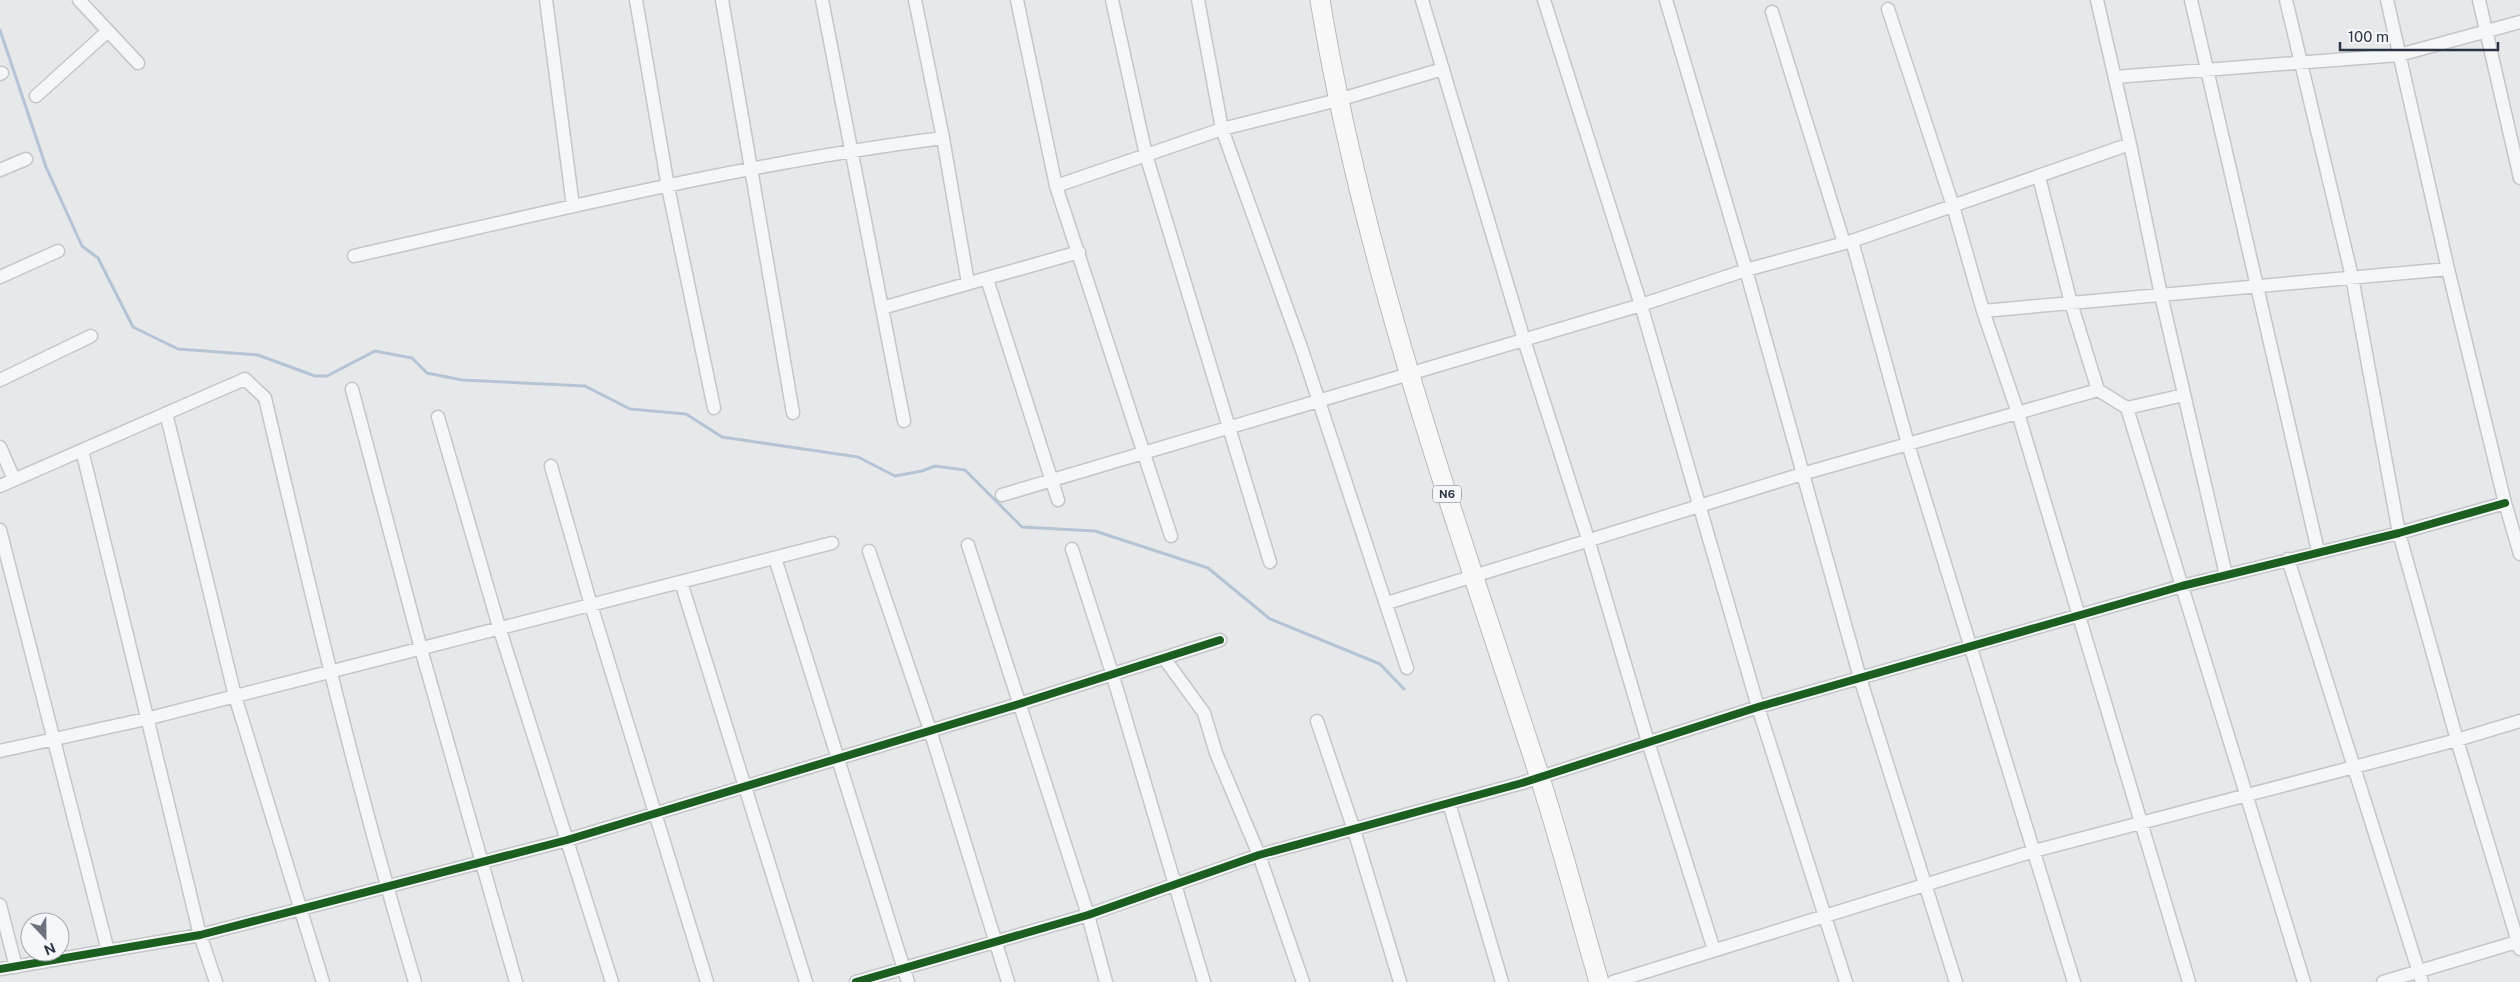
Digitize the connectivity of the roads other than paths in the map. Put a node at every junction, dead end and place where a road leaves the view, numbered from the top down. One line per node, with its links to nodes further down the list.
1 (79, 0): 22 (street)
2 (546, 0): 44 (street)
3 (636, 0): 43 (street)
4 (722, 0): 38 (street)
5 (822, 0): 35 (street)
6 (915, 0): 33 (street)
7 (1016, 0): 42 (street)
8 (1112, 0): 36 (street)
9 (1198, 0): 32 (street)
10 (1320, 0): 31 (highway, N6)
11 (1422, 0): 27 (street)
12 (1544, 0): 59 (street)
13 (1666, 0): 51 (street)
14 (2097, 0): 29 (street)
15 (2191, 0): 28 (street)
16 (2286, 0): 26 (street)
17 (2387, 0): 24 (street)
18 (2479, 0): 23 (street)
19 (1888, 9): 45 (street)
20 (1772, 12): 46 (street)
21 (2520, 22): 23 (street)
22 (108, 31): 25 (street); 30 (street)
23 (2486, 31): 24 (street); 41 (street)
24 (2399, 55): 26 (street); 50 (street)
25 (138, 63)
26 (2301, 63): 28 (street); 53 (street)
27 (1443, 68): 31 (street); 63 (street)
28 (2206, 72): 29 (street); 56 (street)
29 (2115, 77): 34 (street)
30 (36, 96)
31 (1338, 100): 32 (street); 64 (highway, N6)
32 (1222, 128): 36 (street); 69 (street)
33 (943, 138): 35 (street); 55 (street)
34 (2130, 144): 40 (street); 57 (street)
35 (850, 150): 38 (street); 60 (street)
36 (1146, 155): 42 (street); 77 (street)
37 (26, 159): 39 (street)
38 (752, 167): 43 (street); 73 (street)
39 (0, 170)
40 (2039, 177): 45 (street); 58 (street)
41 (2520, 178)
42 (1056, 186): 48 (street)
43 (668, 187): 44 (street); 70 (street)
44 (573, 206): 49 (street)
45 (1952, 206): 46 (street); 61 (street)
46 (1848, 242): 51 (street); 78 (street)
47 (58, 251): 52 (street)
48 (1079, 252): 54 (street); 81 (street)
49 (354, 256)
50 (2448, 269): 53 (street); 89 (street)
51 (1746, 270): 59 (street); 83 (street)
52 (0, 277)
53 (2352, 278): 56 (street); 92 (street)
54 (987, 279): 55 (street); 85 (street)
55 (968, 283): 60 (street)
56 (2256, 286): 57 (street); 99 (street)
57 (2161, 295): 58 (street); 68 (street)
58 (2072, 303): 61 (street); 67 (street)
59 (1641, 305): 63 (street); 90 (street)
60 (882, 308): 76 (street)
61 (1983, 311): 74 (street)
62 (91, 336): 65 (street)
63 (1524, 340): 64 (street); 94 (street)
64 (1410, 375): 69 (street); 104 (highway, N6)
65 (0, 380)
66 (352, 389): 114 (street)
67 (2098, 390): 71 (street); 74 (street)
68 (2184, 395): 71 (street); 105 (street)
69 (1319, 400): 77 (street); 108 (street)
70 (714, 408)
71 (2126, 408): 107 (street)
72 (166, 413): 80 (street); 117 (street); 120 (street)
73 (793, 413)
74 (2018, 413): 78 (street); 110 (street)
75 (438, 417): 111 (street)
76 (904, 421)
77 (1228, 426): 81 (street); 103 (street)
78 (1908, 444): 83 (street); 113 (street)
79 (0, 447): 84 (street)
80 (82, 450): 84 (street); 123 (street)
81 (1144, 451): 85 (street); 93 (street)
82 (550, 466): 109 (street)
83 (1802, 474): 90 (street); 119 (street)
84 (14, 479): 86 (street)
85 (1052, 481): 87 (street); 88 (street)
86 (0, 486)
87 (1002, 495)
88 (1058, 500)
89 (2504, 503): 92 (street); 100 (street)
90 (1701, 505): 94 (street); 122 (street)
91 (0, 530): 128 (street)
92 (2399, 533): 99 (street); 127 (street)
93 (1170, 536)
94 (1588, 539): 104 (street); 129 (street)
95 (832, 543): 101 (street)
96 (968, 546): 121 (street)
97 (1072, 549): 118 (street)
98 (869, 551): 126 (street)
99 (2318, 551): 102 (street)
100 (2520, 554)
101 (775, 558): 106 (street); 131 (street)
102 (2288, 559): 105 (street); 132 (street)
103 (1270, 562)
104 (1472, 574): 108 (street); 133 (highway, N6)
105 (2226, 575): 107 (street)
106 (681, 582): 109 (street); 134 (street)
107 (2182, 586): 110 (street); 135 (street)
108 (1387, 603): 116 (street)
109 (591, 605): 111 (street); 137 (street)
110 (2080, 617): 113 (street); 138 (street)
111 (499, 627): 114 (street); 140 (street)
112 (1220, 640): 115 (street)
113 (1968, 646): 119 (street); 141 (street)
114 (421, 649): 117 (street); 143 (street)
115 (1164, 658): 118 (street); 142 (street)
116 (1407, 668)
117 (329, 672): 120 (street); 146 (street)
118 (1112, 673): 121 (street); 144 (street)
119 (1860, 678): 122 (street); 145 (street)
120 (235, 696): 123 (street); 148 (street)
121 (1019, 704): 126 (street); 149 (street)
122 (1758, 707): 129 (street); 150 (street)
123 (146, 719): 128 (street); 151 (street)
124 (1317, 721): 139 (street)
125 (2520, 721): 127 (street)
126 (930, 730): 131 (street); 152 (street)
127 (2457, 740): 132 (street); 153 (street)
128 (55, 741): 130 (street); 155 (street)
129 (1648, 742): 133 (street); 154 (street)
130 (0, 752)
131 (837, 758): 134 (street); 157 (street)
132 (2354, 768): 135 (street); 159 (street)
133 (1540, 777): 136 (street); 175 (highway, N6)
134 (745, 786): 137 (street); 166 (street)
135 (2248, 796): 138 (street); 181 (street)
136 (1449, 803): 139 (street); 174 (street)
137 (655, 814): 140 (street); 165 (street)
138 (2141, 824): 141 (street); 180 (street)
139 (1354, 830): 142 (street); 173 (street)
140 (567, 840): 143 (street); 164 (street)
141 (2034, 851): 145 (street); 179 (street)
142 (1259, 855): 144 (street); 172 (street)
143 (482, 862): 146 (street); 163 (street)
144 (1175, 886): 149 (street); 171 (street)
145 (1926, 886): 150 (street); 178 (street)
146 (386, 887): 148 (street); 162 (street)
147 (0, 905): 156 (street)
148 (300, 909): 151 (street); 161 (street)
149 (1088, 915): 152 (street); 170 (street)
150 (1825, 916): 154 (street); 177 (street)
151 (200, 935): 155 (street); 160 (street)
152 (996, 942): 157 (street); 169 (street)
153 (2519, 944): 159 (street)
154 (1714, 950): 176 (street)
155 (108, 951): 156 (street)
156 (16, 967): 158 (street)
157 (903, 968): 167 (street); 168 (street)
158 (0, 970)
159 (2420, 977): 182 (street)
160 (216, 982)
161 (323, 982)
162 (415, 982)
163 (516, 982)
164 (612, 982)
165 (707, 982)
166 (806, 982)
167 (856, 982)
168 (908, 982)
169 (1008, 982)
170 (1106, 982)
171 (1204, 982)
172 (1303, 982)
173 (1400, 982)
174 (1502, 982)
175 (1600, 982)
176 (1613, 982)
177 (1846, 982)
178 (1956, 982)
179 (2074, 982)
180 (2189, 982)
181 (2304, 982)
182 (2383, 982)

